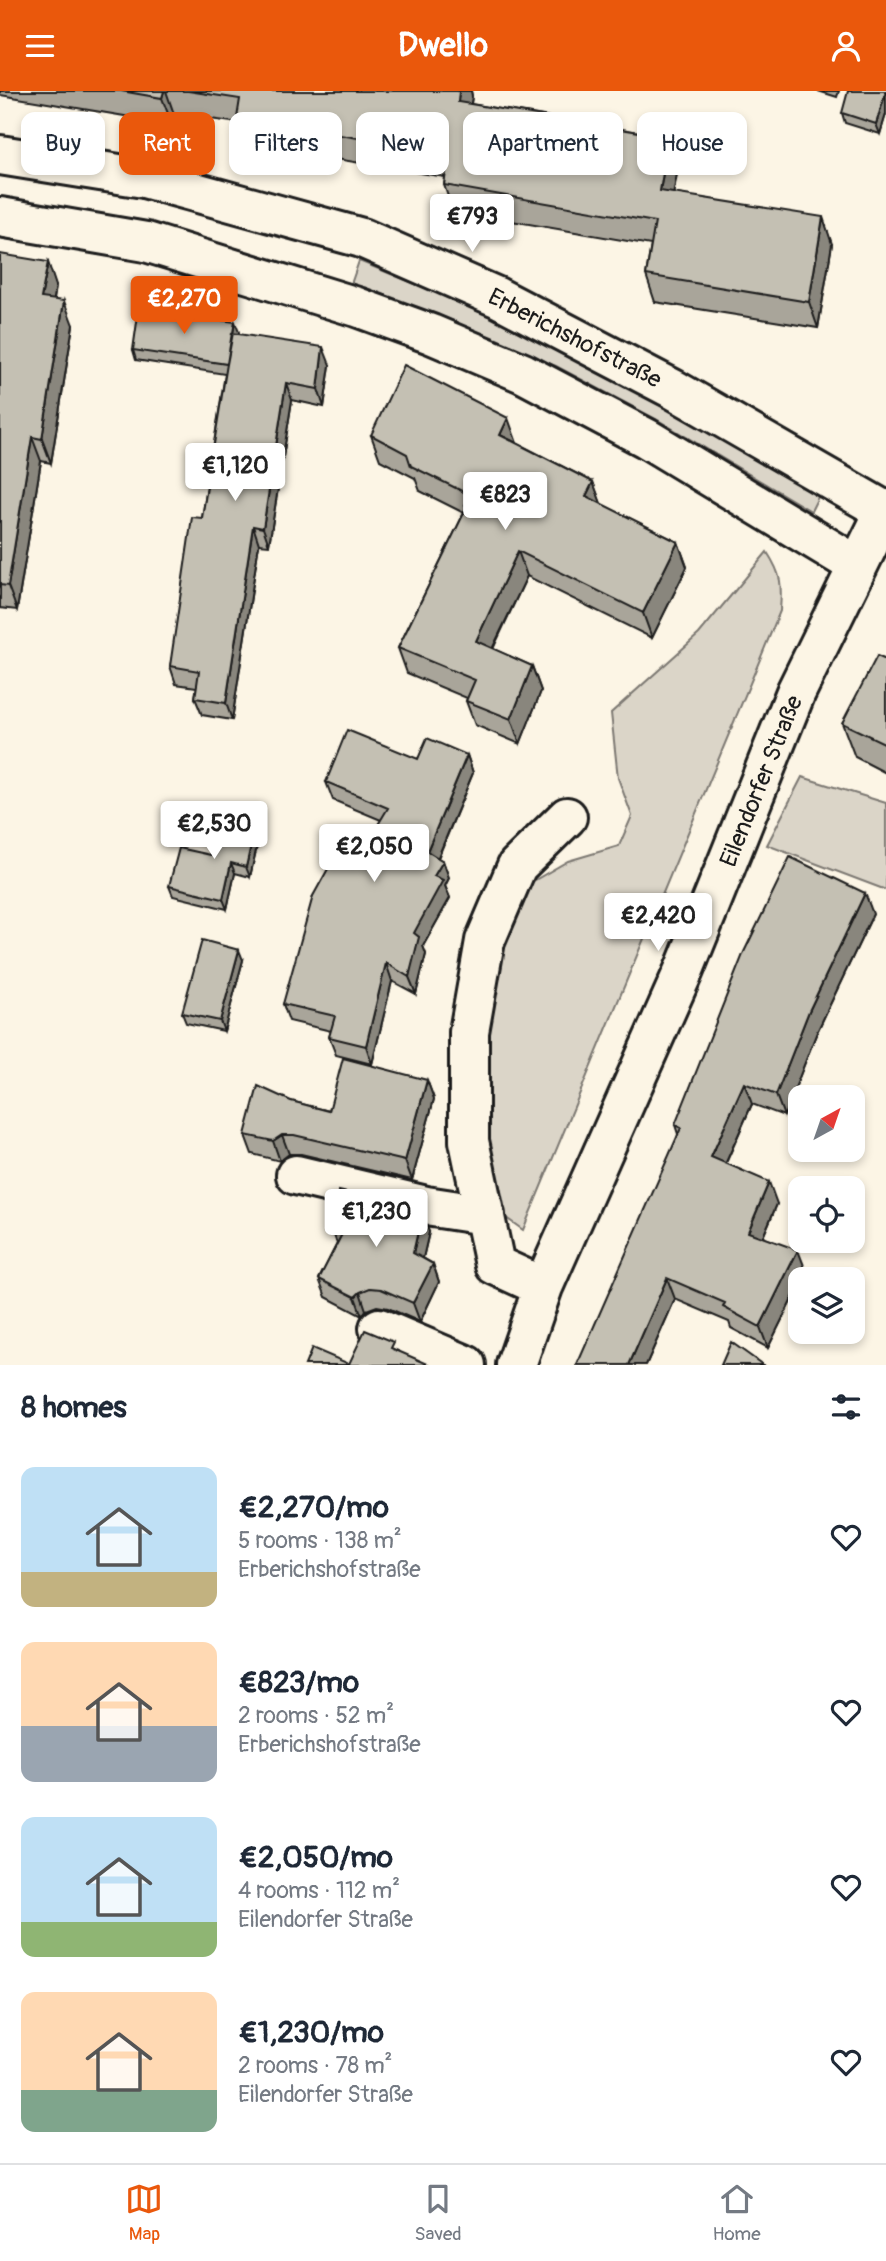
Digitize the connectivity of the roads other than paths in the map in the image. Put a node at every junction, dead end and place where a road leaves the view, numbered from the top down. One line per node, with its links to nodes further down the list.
1 (0, 155): 3 (street, Erberichshofstraße)
2 (0, 217): 4 (street)
3 (886, 510): 4 (street, Eilendorfer Straße)
4 (858, 566): 8 (street, Eilendorfer Straße)
5 (567, 817): 7 (street)
6 (296, 1175): 7 (street)
7 (485, 1215): 8 (street)
8 (543, 1287): 11 (street, Eilendorfer Straße)
9 (379, 1328): 10 (street)
10 (466, 1365)
11 (516, 1365)

